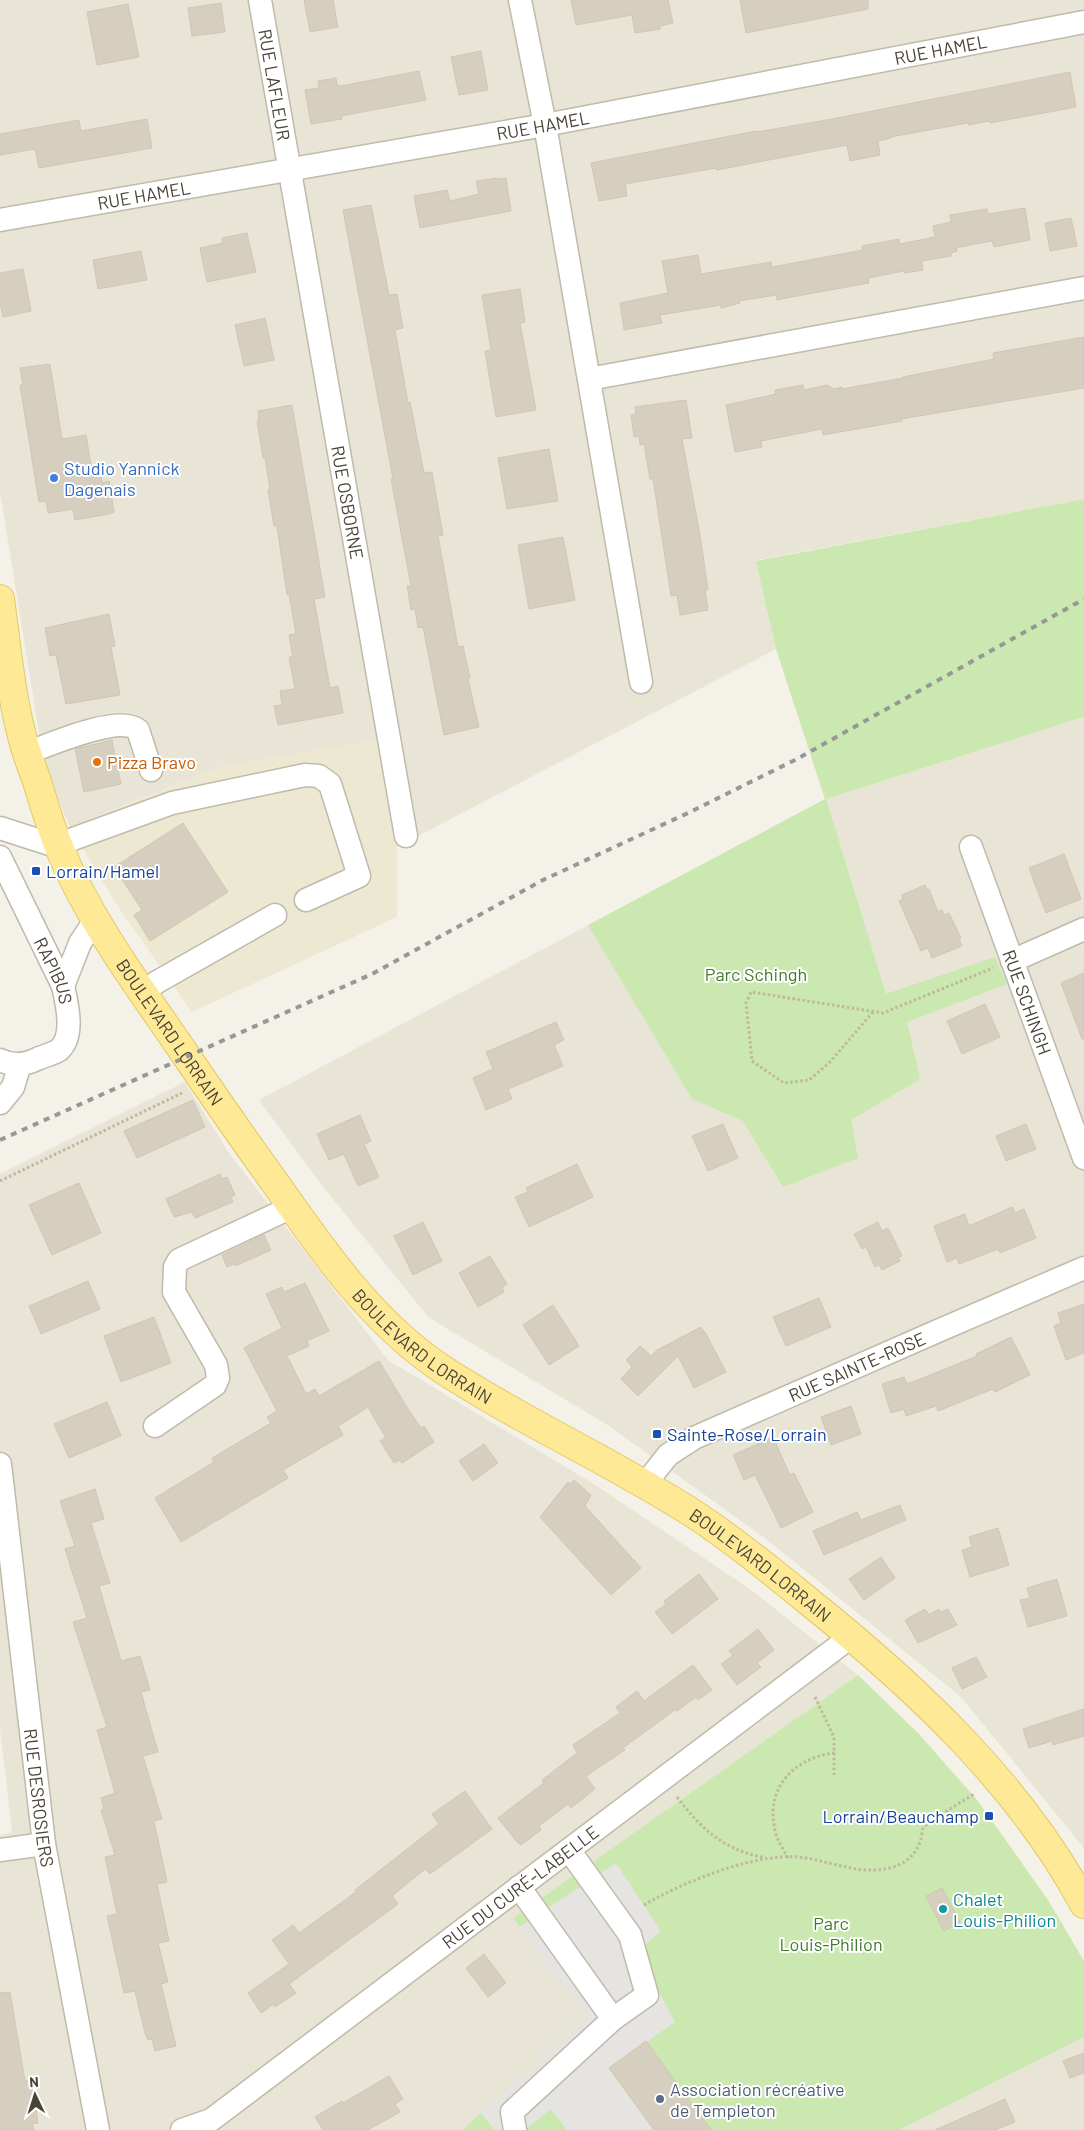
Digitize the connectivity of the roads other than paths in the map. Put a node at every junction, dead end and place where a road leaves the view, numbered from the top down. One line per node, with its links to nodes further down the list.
1 (260, 0): 5 (street, RUE LAFLEUR)
2 (520, 0): 4 (street)
3 (1084, 22): 4 (street, RUE HAMEL)
4 (545, 125): 5 (street, RUE HAMEL); 8 (street)
5 (289, 170): 6 (street, RUE HAMEL); 15 (street, RUE OSBORNE)
6 (0, 220)
7 (1084, 288): 8 (street)
8 (589, 379): 10 (street)
9 (0, 599): 11 (main road, BOULEVARD LORRAIN)
10 (641, 682)
11 (7, 699): 12 (main road, BOULEVARD LORRAIN)
12 (27, 753): 13 (street); 16 (main road, BOULEVARD LORRAIN)
13 (151, 770)
14 (0, 828): 16 (street)
15 (406, 836)
16 (59, 847): 19 (street); 21 (main road, BOULEVARD LORRAIN)
17 (971, 847): 23 (street, RUE SCHINGH)
18 (0, 857): 24 (street, RAPIBUS)
19 (306, 900)
20 (274, 915): 25 (street)
21 (95, 920): 24 (street); 25 (main road, BOULEVARD LORRAIN)
22 (1084, 929): 23 (street)
23 (1012, 961): 28 (street, RUE SCHINGH)
24 (64, 986): 26 (street, RAPIBUS)
25 (143, 992): 29 (main road, BOULEVARD LORRAIN)
26 (10, 1062): 27 (street, RAPIBUS)
27 (0, 1103)
28 (1084, 1158)
29 (292, 1207): 31 (street); 33 (main road, BOULEVARD LORRAIN)
30 (1084, 1268): 33 (street, RUE SAINTE-ROSE)
31 (155, 1426)
32 (0, 1464): 35 (street, RUE DESROSIERS)
33 (645, 1484): 34 (main road, BOULEVARD LORRAIN)
34 (852, 1636): 37 (street, RUE DU CURÉ-LABELLE); 39 (main road, BOULEVARD LORRAIN)
35 (44, 1844): 36 (street); 41 (street, RUE DESROSIERS)
36 (0, 1850)
37 (570, 1850): 38 (street, RUE DU CURÉ-LABELLE); 40 (street)
38 (519, 1887): 40 (street); 42 (street, RUE DU CURÉ-LABELLE)
39 (1084, 1904)
40 (613, 2019): 43 (street)
41 (98, 2130)
42 (182, 2130)
43 (515, 2130)

